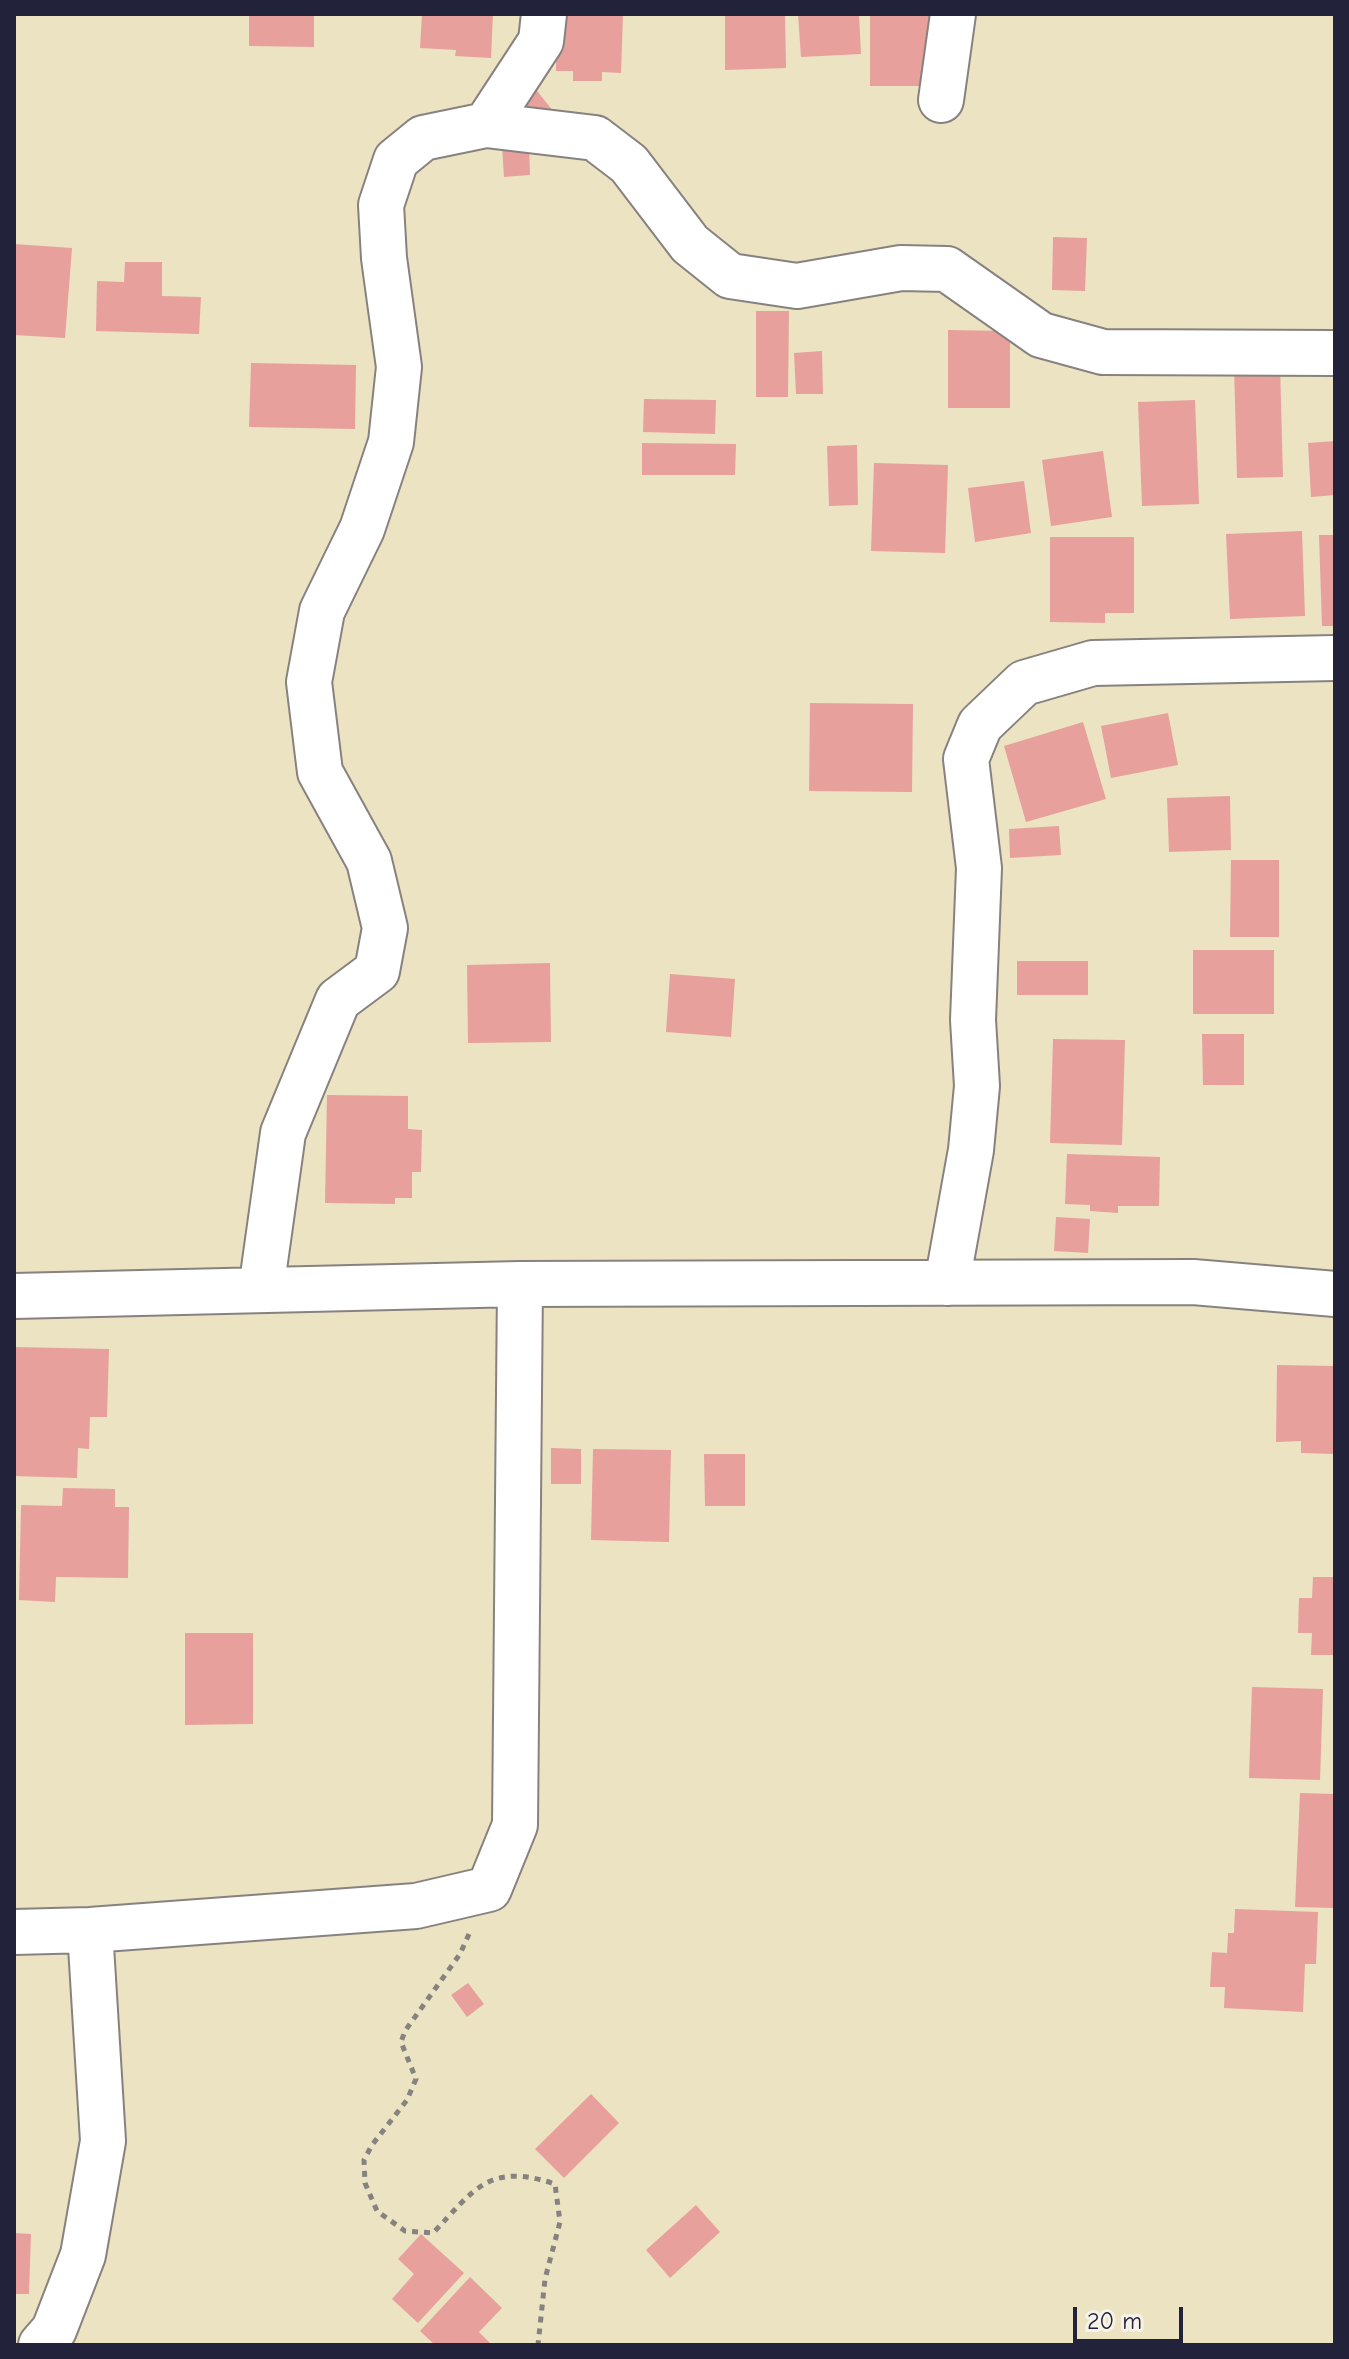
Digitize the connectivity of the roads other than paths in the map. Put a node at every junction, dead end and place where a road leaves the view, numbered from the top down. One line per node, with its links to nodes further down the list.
1 (544, 14): 4 (street)
2 (953, 14): 3 (street)
3 (941, 100)
4 (486, 125): 5 (street); 9 (street)
5 (1335, 353)
6 (1335, 658): 7 (street)
7 (947, 1283): 8 (street); 10 (street)
8 (520, 1284): 9 (street); 12 (street)
9 (261, 1290): 11 (street)
10 (1335, 1294)
11 (14, 1296)
12 (90, 1930): 13 (street); 14 (street)
13 (14, 1932)
14 (41, 2345)

